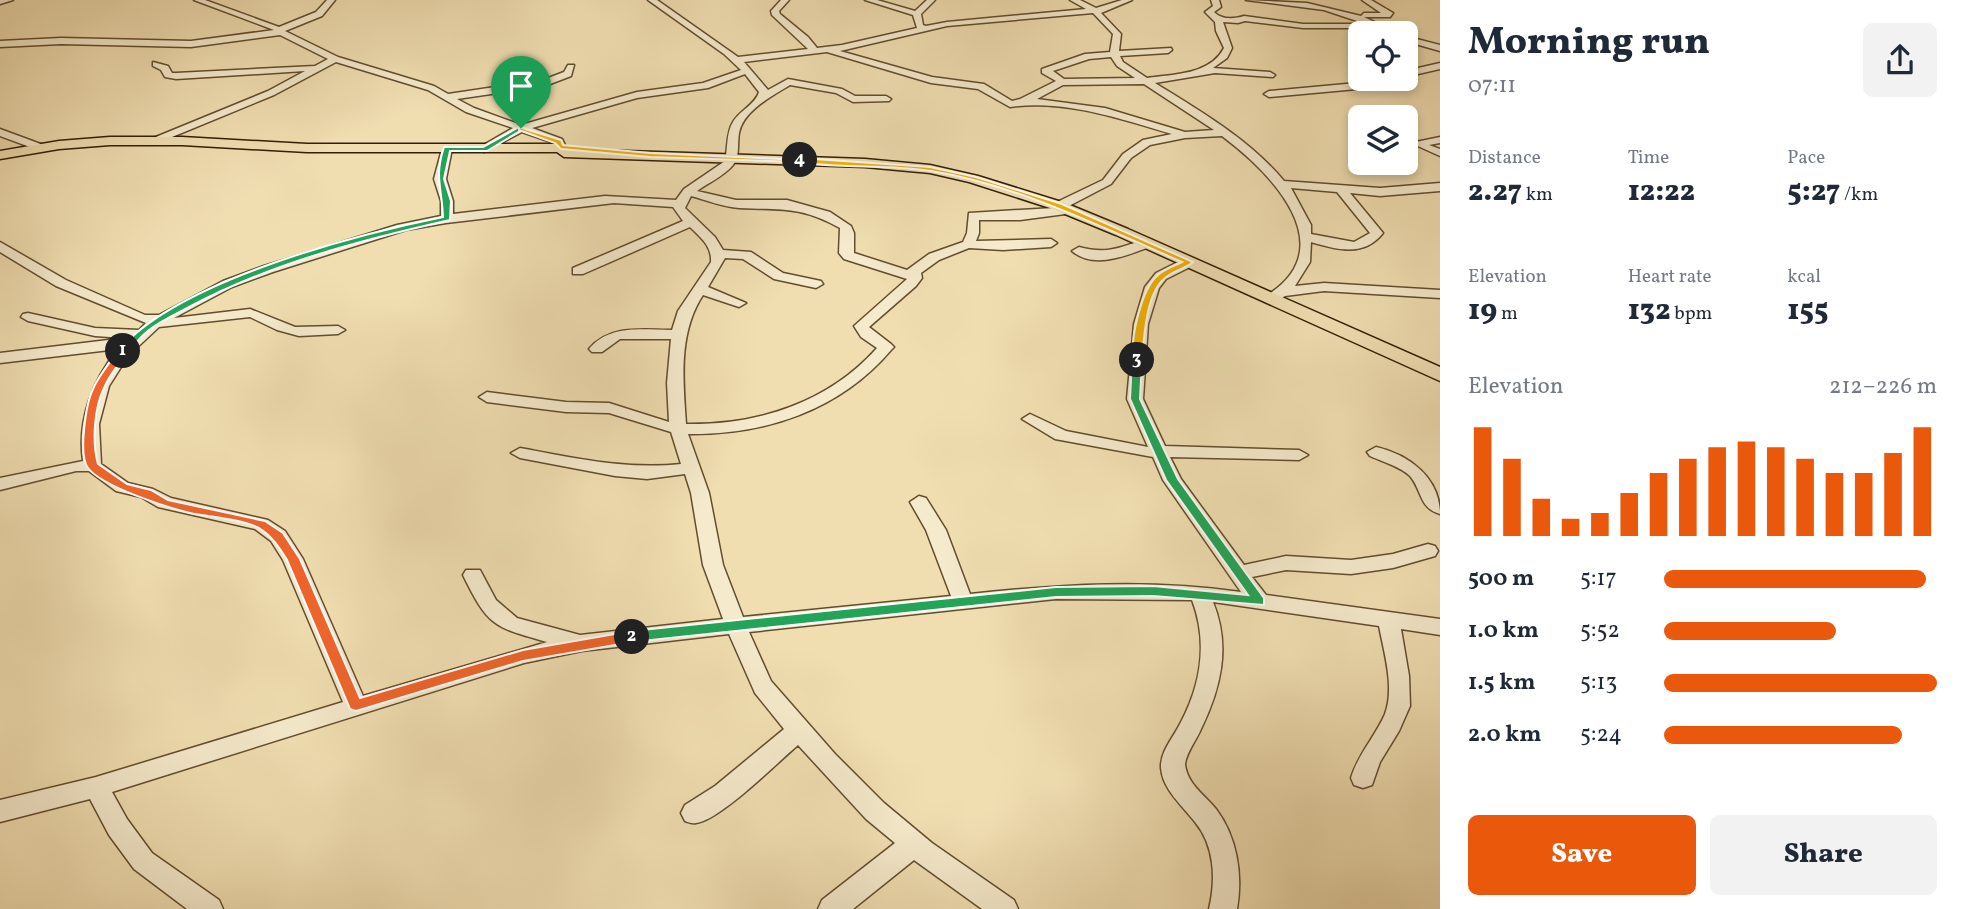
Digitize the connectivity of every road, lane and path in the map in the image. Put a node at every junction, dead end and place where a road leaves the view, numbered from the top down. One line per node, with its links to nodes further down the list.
1 (9, 0): 13 (street)
2 (198, 0): 14 (street)
3 (331, 0): 23 (street)
4 (652, 0): 33 (street)
5 (785, 0): 29 (street)
6 (931, 0): 17 (street)
7 (1074, 0): 16 (street)
8 (1128, 0): 16 (street)
9 (1215, 0): 19 (street)
10 (1250, 0): 12 (street)
11 (1366, 0): 18 (street)
12 (1290, 1): 18 (street)
13 (0, 2)
14 (216, 2): 23 (street)
15 (867, 4): 17 (street)
16 (1095, 11): 22 (street); 30 (street)
17 (917, 14): 22 (street)
18 (1355, 15): 20 (street)
19 (1216, 19): 21 (street); 37 (street)
20 (1369, 21)
21 (1348, 26)
22 (922, 28): 27 (street)
23 (280, 31): 25 (street); 31 (street)
24 (1418, 42): 26 (street)
25 (0, 44)
26 (1440, 48)
27 (828, 50): 29 (street); 47 (street)
28 (1168, 50): 30 (street)
29 (815, 52): 33 (street)
30 (1114, 54): 40 (street); 41 (street)
31 (335, 58): 36 (street); 45 (street)
32 (156, 64): 36 (street)
33 (740, 66): 44 (street); 48 (street)
34 (1440, 66): 38 (street)
35 (571, 67): 45 (street)
36 (318, 68): 53 (street)
37 (1206, 71): 39 (street); 40 (street)
38 (1418, 71)
39 (1270, 75)
40 (1147, 81): 41 (street); 50 (street)
41 (1060, 82): 47 (street)
42 (1348, 87): 43 (street)
43 (1269, 94)
44 (764, 96): 46 (street); 60 (street)
45 (447, 97): 48 (street)
46 (886, 99)
47 (1026, 100): 51 (street)
48 (521, 128): 55 (street); 57 (street)
49 (0, 132): 54 (street)
50 (1225, 133): 51 (street); 61 (street)
51 (1185, 135): 65 (street)
52 (1440, 140): 58 (street)
53 (155, 141): 54 (main road); 56 (main road)
54 (42, 148): 59 (main road)
55 (564, 148): 57 (main road); 60 (main road)
56 (447, 149): 57 (main road); 66 (street)
57 (491, 149)
58 (1440, 153)
59 (0, 155)
60 (732, 158): 64 (street); 65 (main road)
61 (1280, 184): 63 (street); 68 (street)
62 (1440, 187): 63 (street)
63 (1341, 190): 68 (street)
64 (684, 198): 66 (street); 67 (street); 77 (street)
65 (1064, 208): 70 (main road); 71 (street)
66 (447, 219): 84 (street)
67 (692, 222): 74 (street); 76 (street)
68 (1308, 237): 81 (street)
69 (1051, 243): 71 (street)
70 (1147, 243): 73 (street); 75 (main road)
71 (968, 244): 77 (street)
72 (0, 246): 84 (street)
73 (1079, 251)
74 (720, 254): 78 (street); 79 (street)
75 (1189, 262): 81 (main road); 96 (street)
76 (578, 271)
77 (914, 274): 93 (street)
78 (816, 284)
79 (699, 289): 82 (street); 87 (street)
80 (1440, 293): 81 (street)
81 (1277, 295): 90 (main road)
82 (739, 303)
83 (28, 317): 86 (street)
84 (162, 318): 86 (street)
85 (338, 330): 86 (street)
86 (139, 334): 89 (street); 98 (street)
87 (678, 334): 88 (street); 93 (street)
88 (597, 349)
89 (0, 358)
90 (1440, 375)
91 (487, 397): 93 (street)
92 (1030, 419): 96 (street)
93 (678, 429): 99 (street)
94 (1376, 452): 102 (street)
95 (520, 453): 99 (street)
96 (1160, 453): 97 (street); 104 (street)
97 (1299, 455)
98 (93, 466): 100 (street); 113 (street)
99 (691, 468): 110 (street)
100 (0, 484)
101 (919, 502): 107 (street)
102 (1440, 508)
103 (1428, 551): 104 (street)
104 (1238, 573): 108 (street)
105 (473, 575): 112 (street)
106 (1199, 593): 107 (street); 108 (street); 123 (street)
107 (963, 601): 110 (street)
108 (1259, 601): 109 (street)
109 (1388, 619): 111 (street); 115 (street)
110 (736, 625): 112 (street); 114 (street)
111 (1440, 627)
112 (582, 643): 113 (street)
113 (356, 705): 116 (street)
114 (799, 730): 118 (street); 119 (street)
115 (1363, 778)
116 (96, 787): 117 (street); 120 (street)
117 (0, 811)
118 (694, 813)
119 (914, 844): 121 (street); 122 (street)
120 (209, 909)
121 (832, 909)
122 (1004, 909)
123 (1223, 909)

